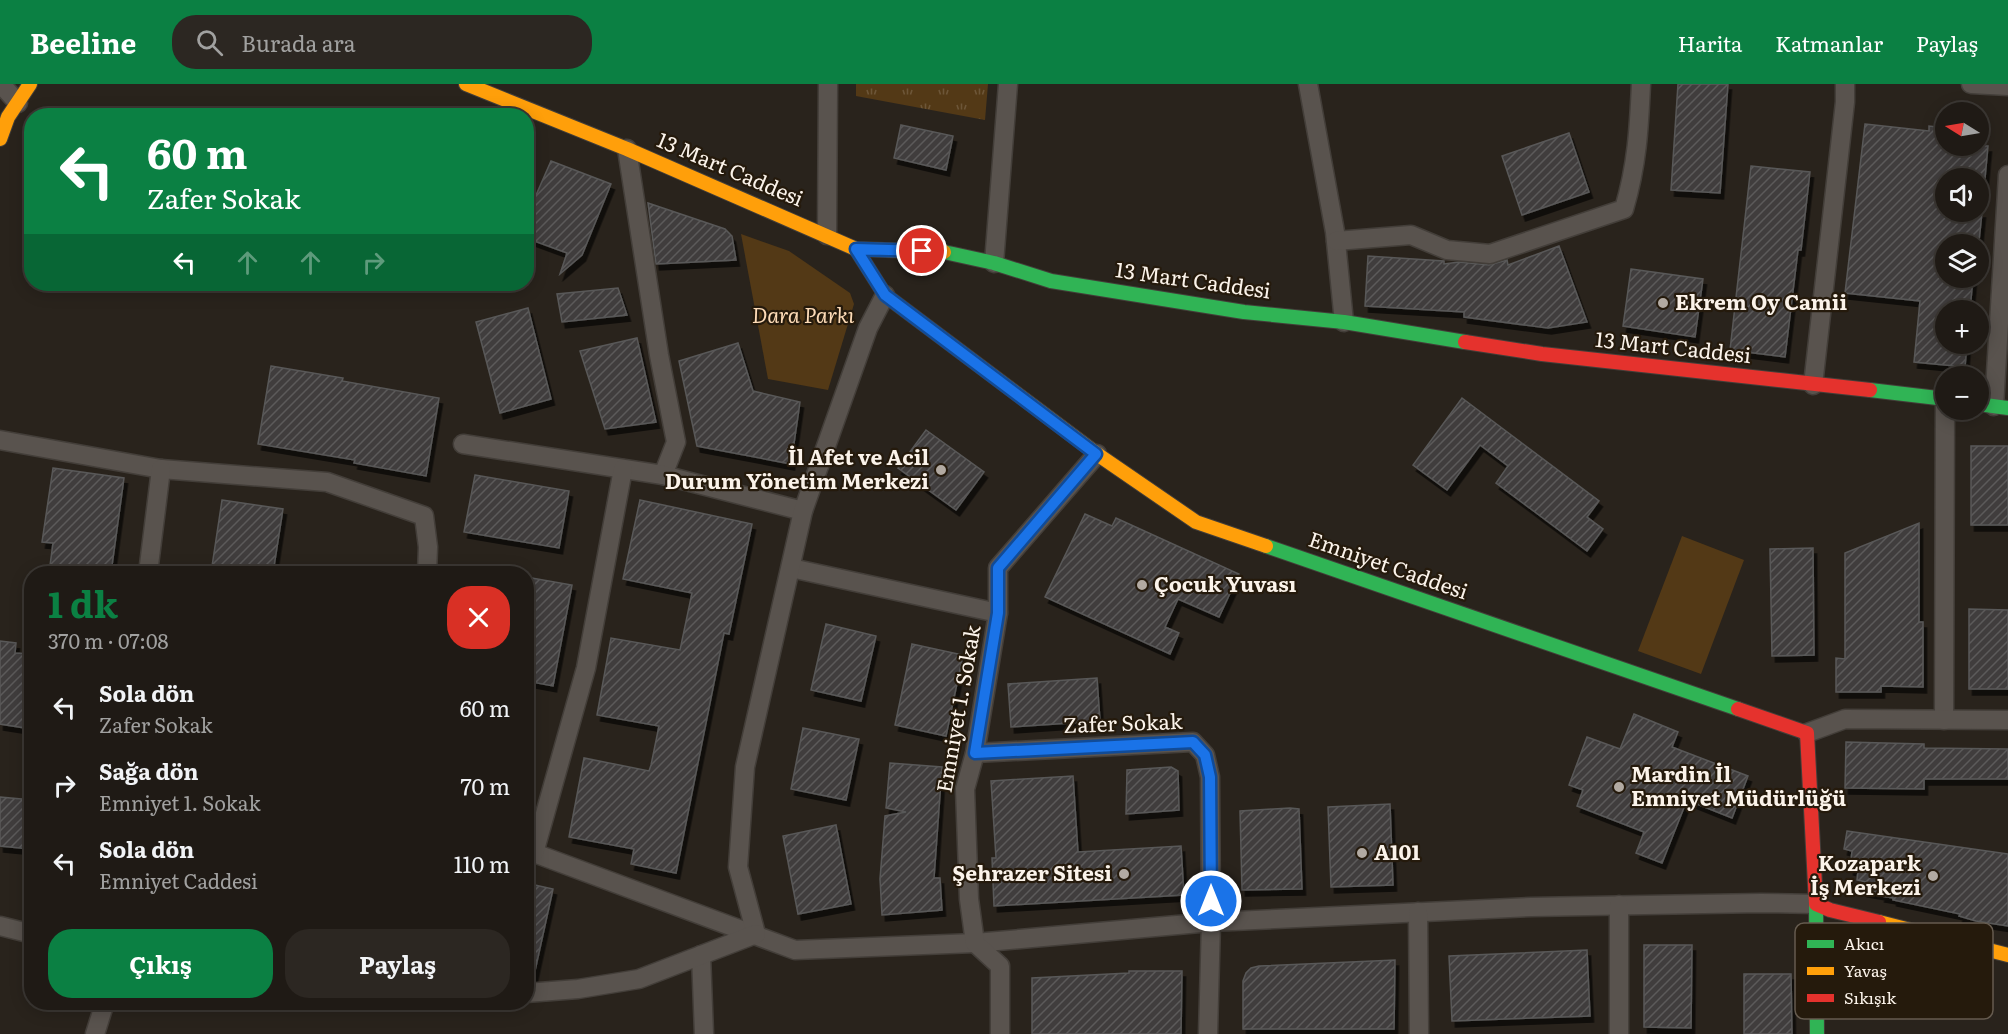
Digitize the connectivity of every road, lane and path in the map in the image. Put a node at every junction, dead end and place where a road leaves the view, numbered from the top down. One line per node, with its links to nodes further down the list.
1 (1, 84): 11 (street)
2 (30, 84): 11 (street)
3 (466, 84): 12 (street, 13 Mart Caddesi)
4 (828, 84): 17 (street)
5 (1008, 84): 20 (street)
6 (1308, 84): 18 (street)
7 (1641, 84): 18 (street)
8 (1845, 84): 23 (street)
9 (1971, 84): 10 (street)
10 (2008, 86)
11 (18, 103): 14 (street)
12 (525, 108)
13 (534, 111): 15 (street, 13 Mart Caddesi)
14 (0, 139)
15 (627, 149): 17 (street, 13 Mart Caddesi); 32 (street)
16 (2008, 175): 25 (street)
17 (827, 235): 19 (street, 13 Mart Caddesi)
18 (1336, 241): 22 (street)
19 (856, 249): 20 (street, 13 Mart Caddesi); 21 (street, Emniyet Caddesi)
20 (994, 263): 22 (street, 13 Mart Caddesi)
21 (885, 295): 29 (street, Emniyet Caddesi); 33 (street)
22 (1344, 322): 23 (street, 13 Mart Caddesi)
23 (1814, 385): 24 (street, 13 Mart Caddesi)
24 (1935, 398)
25 (1993, 406)
26 (1945, 420): 38 (street)
27 (0, 441): 30 (street)
28 (463, 444): 31 (street)
29 (1096, 454): 37 (street, Emniyet 1. Sokak); 40 (street, Emniyet Caddesi)
30 (161, 469): 34 (street); 35 (street)
31 (623, 469): 32 (street); 42 (street)
32 (663, 476): 33 (street)
33 (803, 511): 36 (street)
34 (149, 566)
35 (427, 566)
36 (791, 568): 37 (street); 52 (street)
37 (998, 613): 41 (street, Emniyet 1. Sokak)
38 (1944, 720): 39 (street); 40 (street)
39 (2008, 720)
40 (1807, 733): 45 (street)
41 (975, 753): 47 (street, Zafer Sokak); 53 (street, Emniyet 1. Sokak)
42 (534, 838)
43 (534, 852): 52 (street)
44 (1619, 905): 45 (street); 46 (street); 65 (street)
45 (1823, 907): 48 (street); 49 (street)
46 (1418, 912): 47 (street); 64 (street)
47 (1211, 922): 53 (street); 63 (street, Zafer Sokak)
48 (1822, 923)
49 (1885, 923)
50 (0, 926): 51 (street)
51 (24, 932)
52 (756, 933): 53 (street); 55 (street)
53 (975, 943): 62 (street)
54 (1993, 951): 56 (street)
55 (701, 955): 57 (street); 61 (street)
56 (2008, 955)
57 (534, 992)
58 (102, 1010): 60 (street)
59 (1818, 1019): 66 (street)
60 (95, 1034)
61 (704, 1034)
62 (1000, 1034)
63 (1208, 1034)
64 (1419, 1034)
65 (1619, 1034)
66 (1817, 1034)

